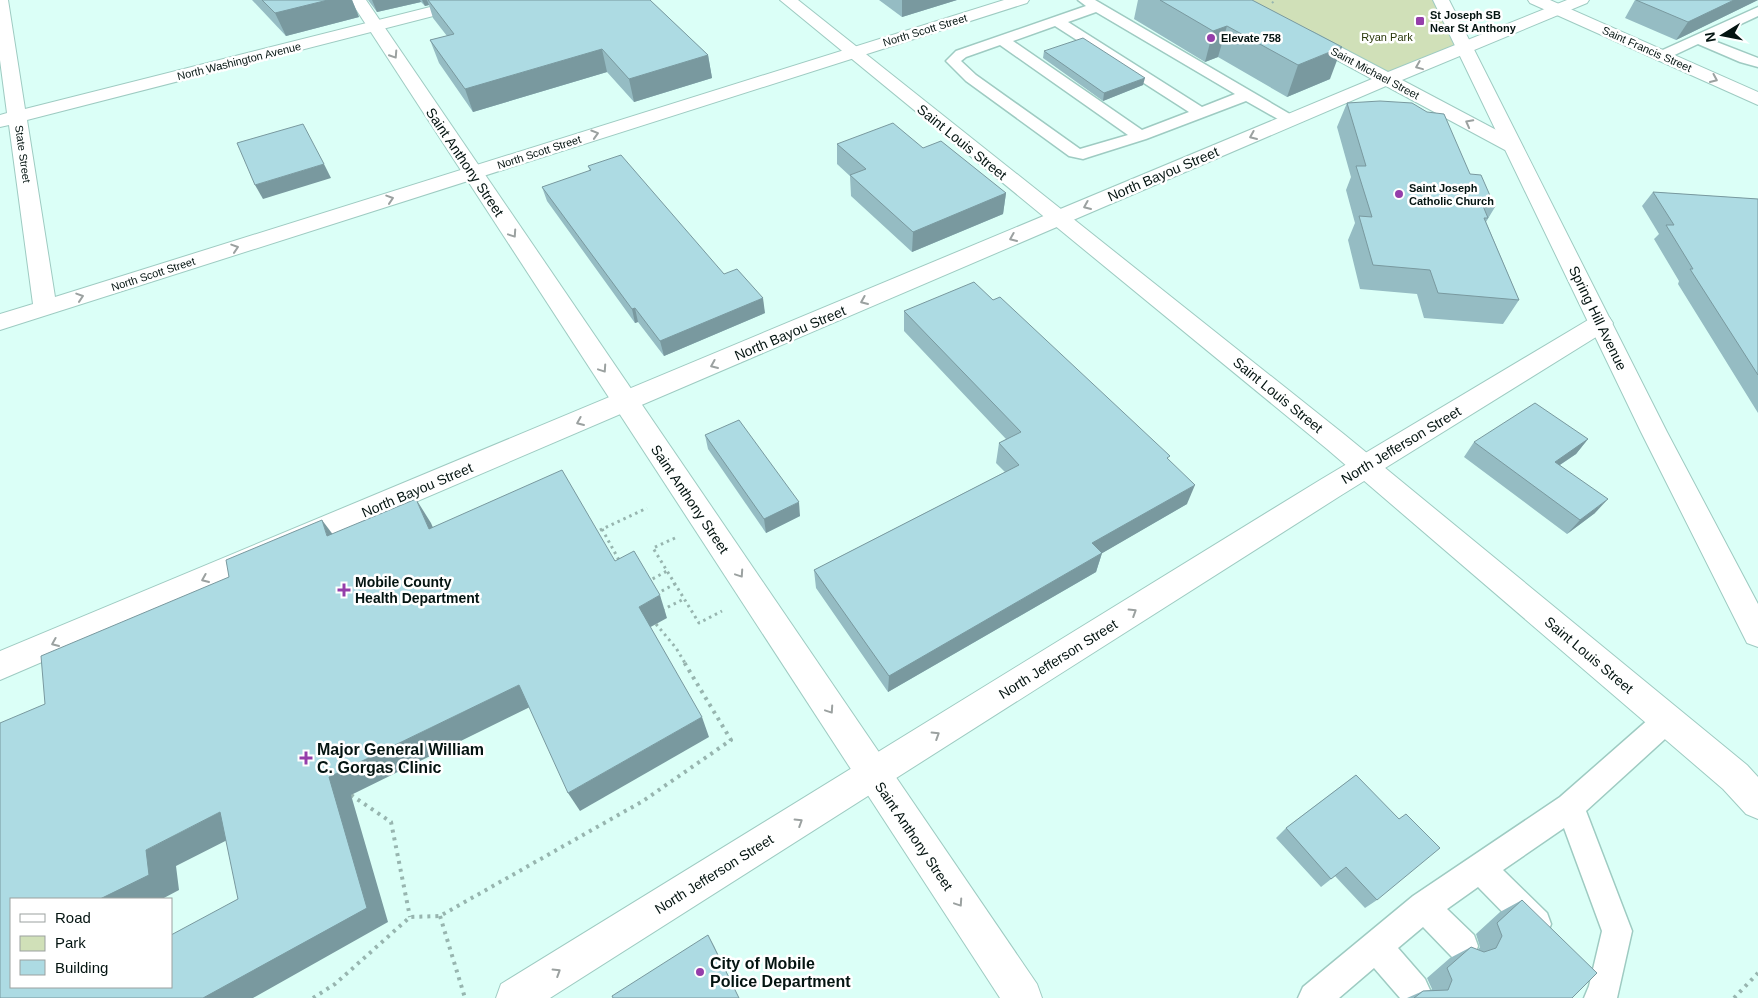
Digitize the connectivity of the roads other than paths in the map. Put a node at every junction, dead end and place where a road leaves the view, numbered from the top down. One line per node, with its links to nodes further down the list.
1 (0, 0): 25 (street, State Street)
2 (358, 0): 13 (street, Saint Anthony Street)
3 (478, 0): 13 (street, North Washington Avenue)
4 (788, 0): 18 (street, Saint Louis Street)
5 (1021, 0): 18 (street, North Scott Street)
6 (1442, 0): 17 (street, Spring Hill Avenue)
7 (1536, 0): 10 (street, Saint Francis Street)
8 (1581, 0): 10 (street, North Bayou Street)
9 (1091, 4): 12 (lane); 22 (lane)
10 (1558, 10): 17 (street, North Bayou Street); 19 (street, Saint Francis Street)
11 (1758, 11): 15 (lane)
12 (1057, 21): 16 (lane); 24 (lane)
13 (375, 26): 25 (street, North Washington Avenue); 29 (street, Saint Anthony Street, one-way to 29)
14 (1291, 28): 21 (street, Saint Michael Street)
15 (1698, 39): 19 (lane); 20 (lane)
16 (1002, 40): 27 (lane); 27 (lane)
17 (1464, 48): 21 (street, North Bayou Street, one-way to 21); 28 (street, Spring Hill Avenue)
18 (852, 53): 29 (street, North Scott Street, one-way to 18); 30 (street, Saint Louis Street)
19 (1661, 56): 23 (street, Saint Francis Street, one-way to 23)
20 (1758, 63)
21 (1387, 79): 26 (street, North Bayou Street); 28 (street, Saint Michael Street, one-way to 21)
22 (1245, 96): 24 (lane); 26 (lane)
23 (1758, 99)
24 (1200, 112): 27 (lane)
25 (9, 119): 31 (street, State Street)
26 (1290, 120): 30 (street, North Bayou Street, one-way to 30)
27 (1140, 136)
28 (1512, 146): 33 (street, Spring Hill Avenue)
29 (472, 173): 31 (street, North Scott Street, one-way to 29); 34 (street, Saint Anthony Street, one-way to 34)
30 (1058, 218): 34 (street, North Bayou Street, one-way to 34); 35 (street, Saint Louis Street)
31 (45, 308): 32 (street, North Scott Street)
32 (0, 322)
33 (1601, 323): 35 (street, North Jefferson Street); 36 (street, Spring Hill Avenue)
34 (625, 403): 37 (street, North Bayou Street, one-way to 37); 39 (street, Saint Anthony Street, one-way to 39)
35 (1365, 466): 38 (street, Saint Louis Street); 39 (street, North Jefferson Street, one-way to 35)
36 (1758, 634)
37 (0, 666)
38 (1667, 720): 40 (street, Saint Louis Street); 41 (lane)
39 (874, 775): 49 (street, North Jefferson Street, one-way to 39); 50 (street, Saint Anthony Street, one-way to 50)
40 (1758, 802)
41 (1570, 807): 42 (lane); 47 (lane)
42 (1480, 868): 43 (lane); 44 (lane)
43 (1424, 907): 45 (lane); 46 (lane)
44 (1556, 943)
45 (1375, 946): 48 (lane); 51 (lane)
46 (1463, 946)
47 (1596, 987)
48 (1414, 990)
49 (516, 998)
50 (1023, 998)
51 (1314, 998)

